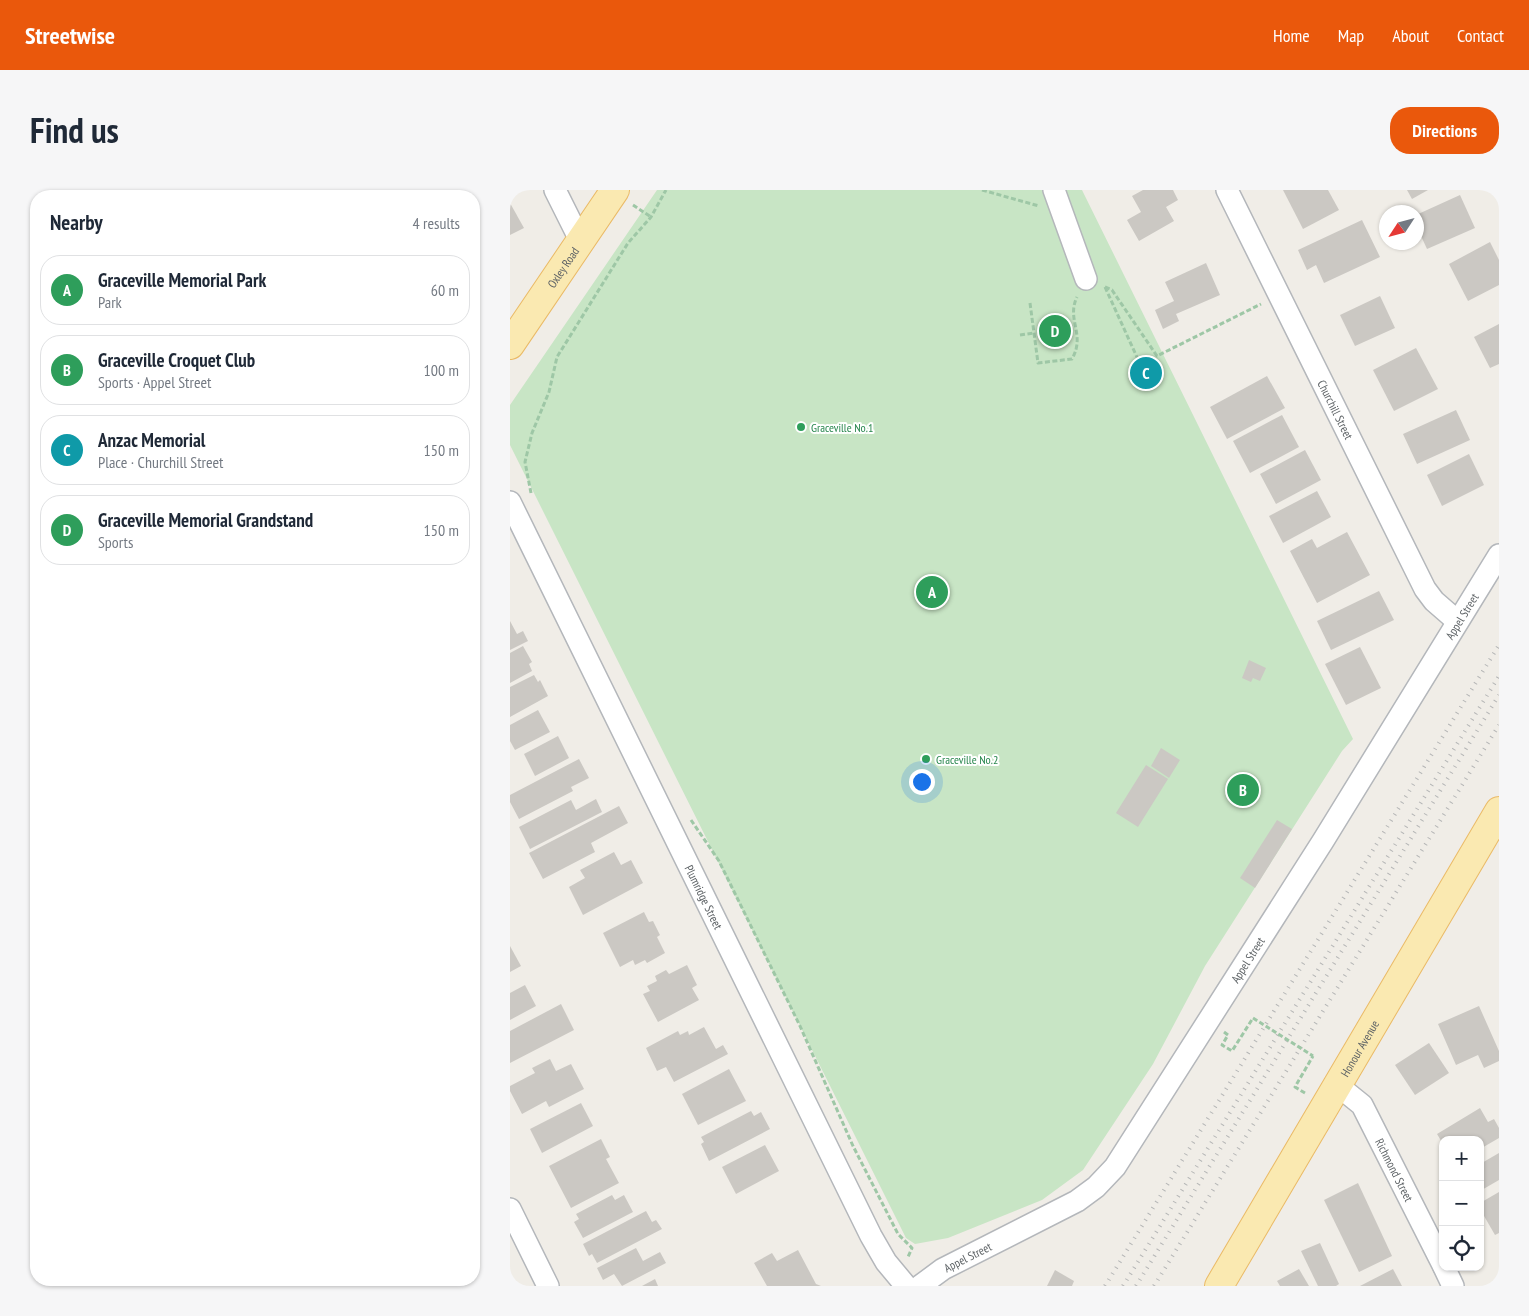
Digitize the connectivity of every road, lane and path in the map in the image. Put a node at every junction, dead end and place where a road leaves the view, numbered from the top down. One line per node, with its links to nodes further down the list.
1 (555, 190): 10 (street)
2 (615, 190): 10 (main road, Oxley Road)
3 (666, 190): 9 (path)
4 (982, 190): 8 (path)
5 (1054, 190): 8 (street)
6 (1227, 190): 12 (street, Churchill Street)
7 (638, 209): 9 (path)
8 (1064, 213): 11 (street)
9 (651, 217): 18 (path)
10 (580, 240): 16 (main road, Oxley Road)
11 (1096, 283): 12 (path); 14 (path); 17 (path)
12 (1279, 295): 21 (street, Churchill Street)
13 (1030, 303): 14 (path)
14 (1034, 333): 15 (path)
15 (1020, 335)
16 (510, 345)
17 (1141, 366)
18 (533, 499)
19 (510, 502): 32 (street, Plumridge Street)
20 (1499, 555): 21 (street, Appel Street)
21 (1457, 621): 33 (street, Appel Street)
22 (1499, 811): 25 (main road, Honour Avenue)
23 (689, 816): 28 (path)
24 (1222, 1031): 26 (path, bridge)
25 (1336, 1084): 29 (street, Richmond Street); 34 (main road, Honour Avenue)
26 (1305, 1093)
27 (510, 1209): 31 (street)
28 (908, 1257)
29 (1439, 1258)
30 (1446, 1271): 35 (street, Richmond Street)
31 (548, 1286)
32 (906, 1286)
33 (920, 1286)
34 (1219, 1286)
35 (1453, 1286)

